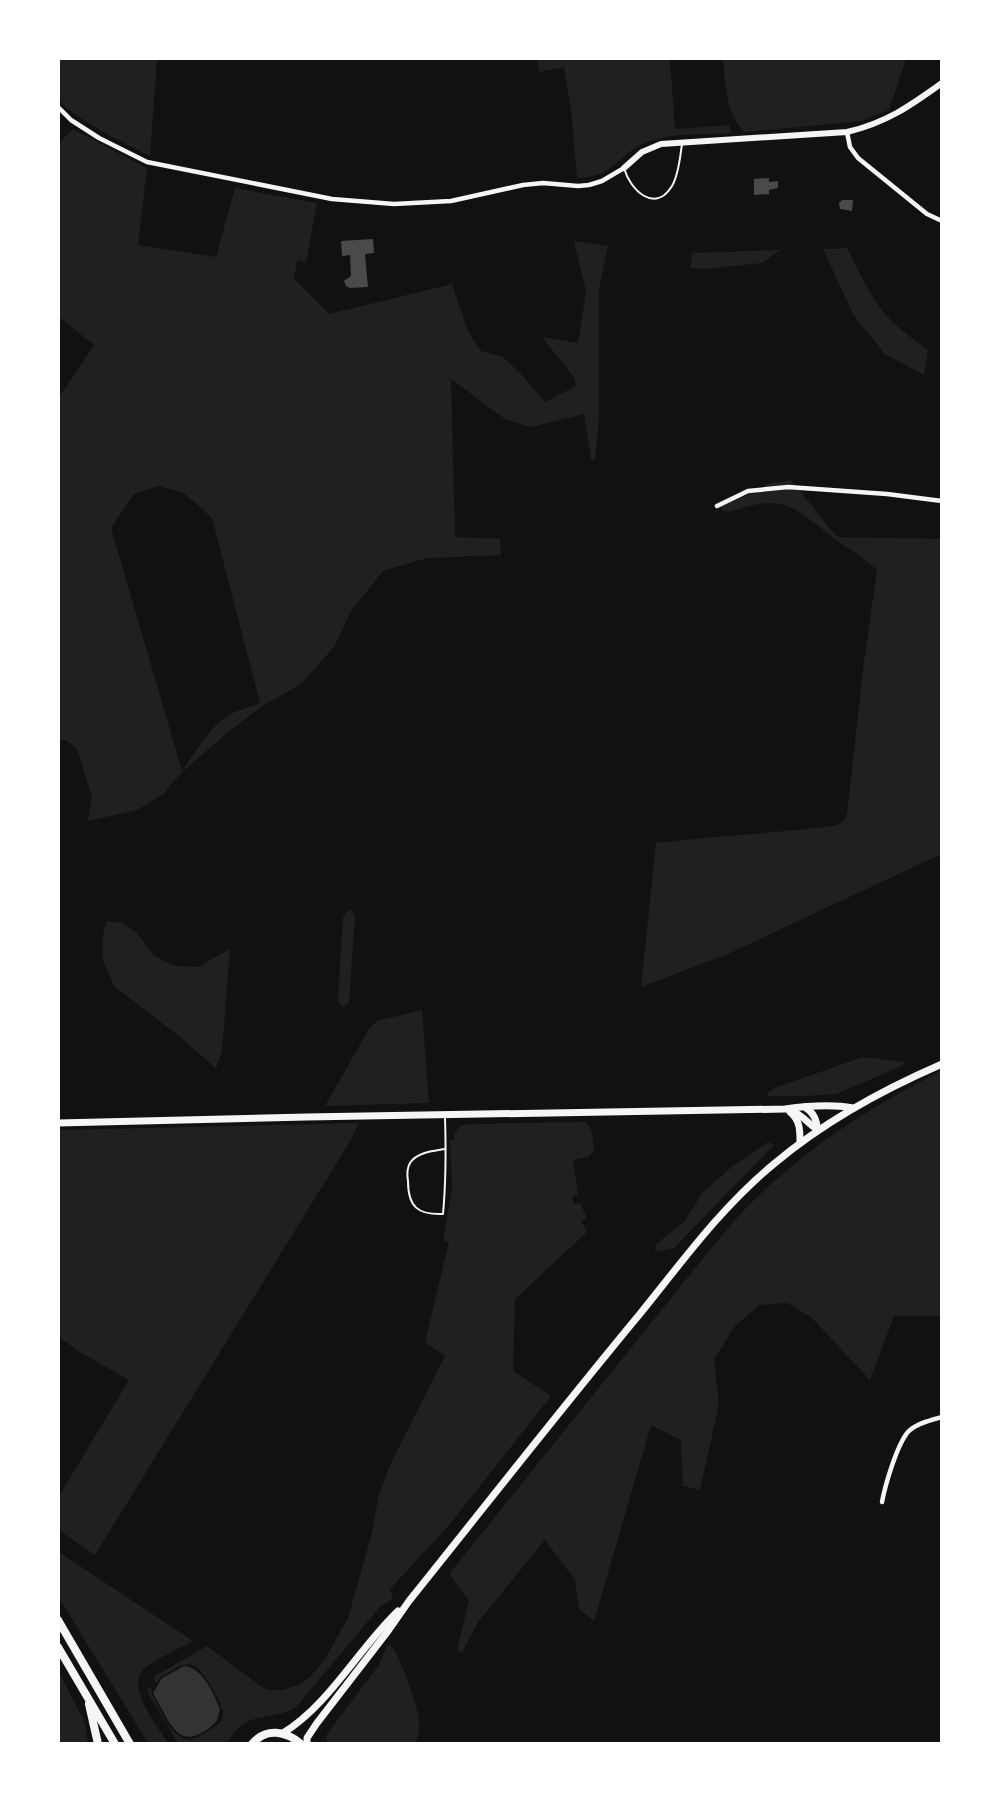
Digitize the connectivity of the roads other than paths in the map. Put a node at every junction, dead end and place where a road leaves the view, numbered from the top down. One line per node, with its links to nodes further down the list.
1 (942, 83): 3 (street)
2 (58, 107): 5 (street)
3 (847, 132): 4 (street); 6 (street)
4 (683, 142): 5 (street); 5 (lane)
5 (624, 168)
6 (942, 221)
7 (942, 501): 8 (street)
8 (717, 506)
9 (942, 1064): 11 (main road)
10 (805, 1107): 11 (main road); 12 (main road); 15 (main road)
11 (853, 1108): 15 (main road)
12 (785, 1109): 13 (main road); 15 (main road); 16 (main road)
13 (445, 1114): 14 (main road); 17 (lane)
14 (58, 1123)
15 (818, 1130): 16 (main road)
16 (800, 1142): 20 (main road)
17 (446, 1149): 17 (lane)
18 (942, 1418): 19 (street)
19 (882, 1502)
20 (409, 1600): 24 (main road); 30 (main road)
21 (58, 1620): 27 (main road)
22 (58, 1647): 23 (main road)
23 (87, 1696): 25 (main road); 26 (main road)
24 (283, 1733): 28 (main road); 29 (main road)
25 (98, 1743)
26 (115, 1743)
27 (130, 1743)
28 (252, 1743)
29 (301, 1743)
30 (307, 1743)

